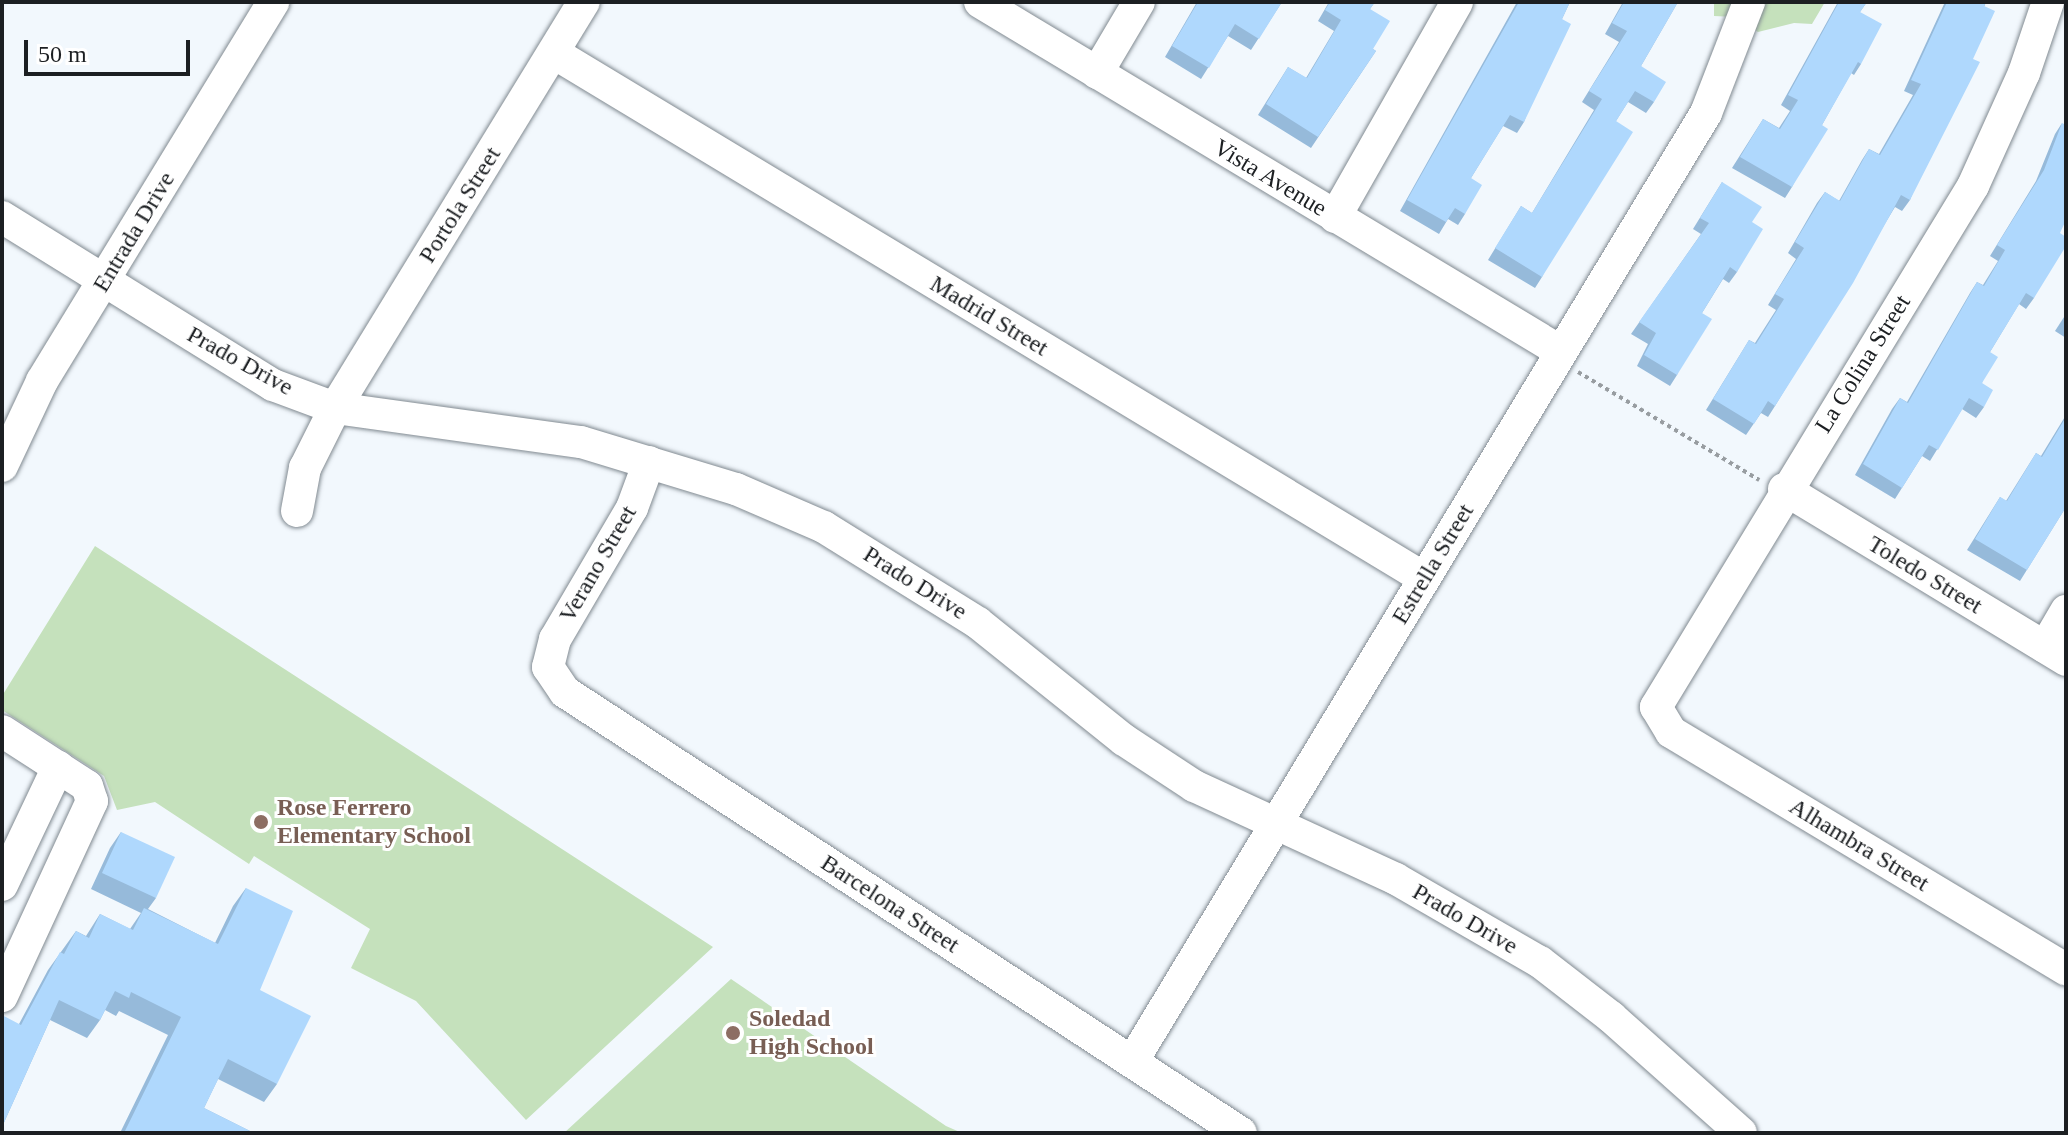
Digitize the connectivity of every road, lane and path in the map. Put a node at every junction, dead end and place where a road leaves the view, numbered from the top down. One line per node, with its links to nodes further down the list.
1 (273, 2): 12 (street, Entrada Drive)
2 (584, 2): 8 (street, Portola Street)
3 (980, 2): 9 (street, Vista Avenue)
4 (1139, 2): 9 (street)
5 (1457, 2): 11 (street)
6 (1749, 2): 13 (street, Estrella Street)
7 (2048, 2): 17 (street, La Colina Street)
8 (554, 53): 14 (street, Portola Street); 19 (street, Madrid Street)
9 (1097, 73): 11 (street, Vista Avenue)
10 (2, 217): 12 (street, Prado Drive)
11 (1335, 217): 13 (street, Vista Avenue)
12 (105, 280): 14 (street, Prado Drive); 16 (street, Entrada Drive)
13 (1568, 361): 17 (path); 19 (street, Estrella Street)
14 (335, 408): 15 (street, Prado Drive); 18 (street, Portola Street)
15 (649, 462): 22 (street, Verano Street); 26 (street, Prado Drive)
16 (2, 466)
17 (1773, 486): 21 (street, Toledo Street); 23 (street, La Colina Street)
18 (297, 511)
19 (1424, 578): 26 (street, Estrella Street)
20 (2066, 611): 21 (street)
21 (2055, 654)
22 (548, 667): 30 (street, Barcelona Street)
23 (1657, 715): 28 (street, Alhambra Street)
24 (2, 731): 25 (street)
25 (58, 767): 27 (street); 29 (street)
26 (1276, 827): 30 (street, Estrella Street); 32 (street, Prado Drive)
27 (2, 885)
28 (2066, 969)
29 (2, 996)
30 (1132, 1062): 31 (street, Barcelona Street)
31 (1241, 1133)
32 (1741, 1133)

